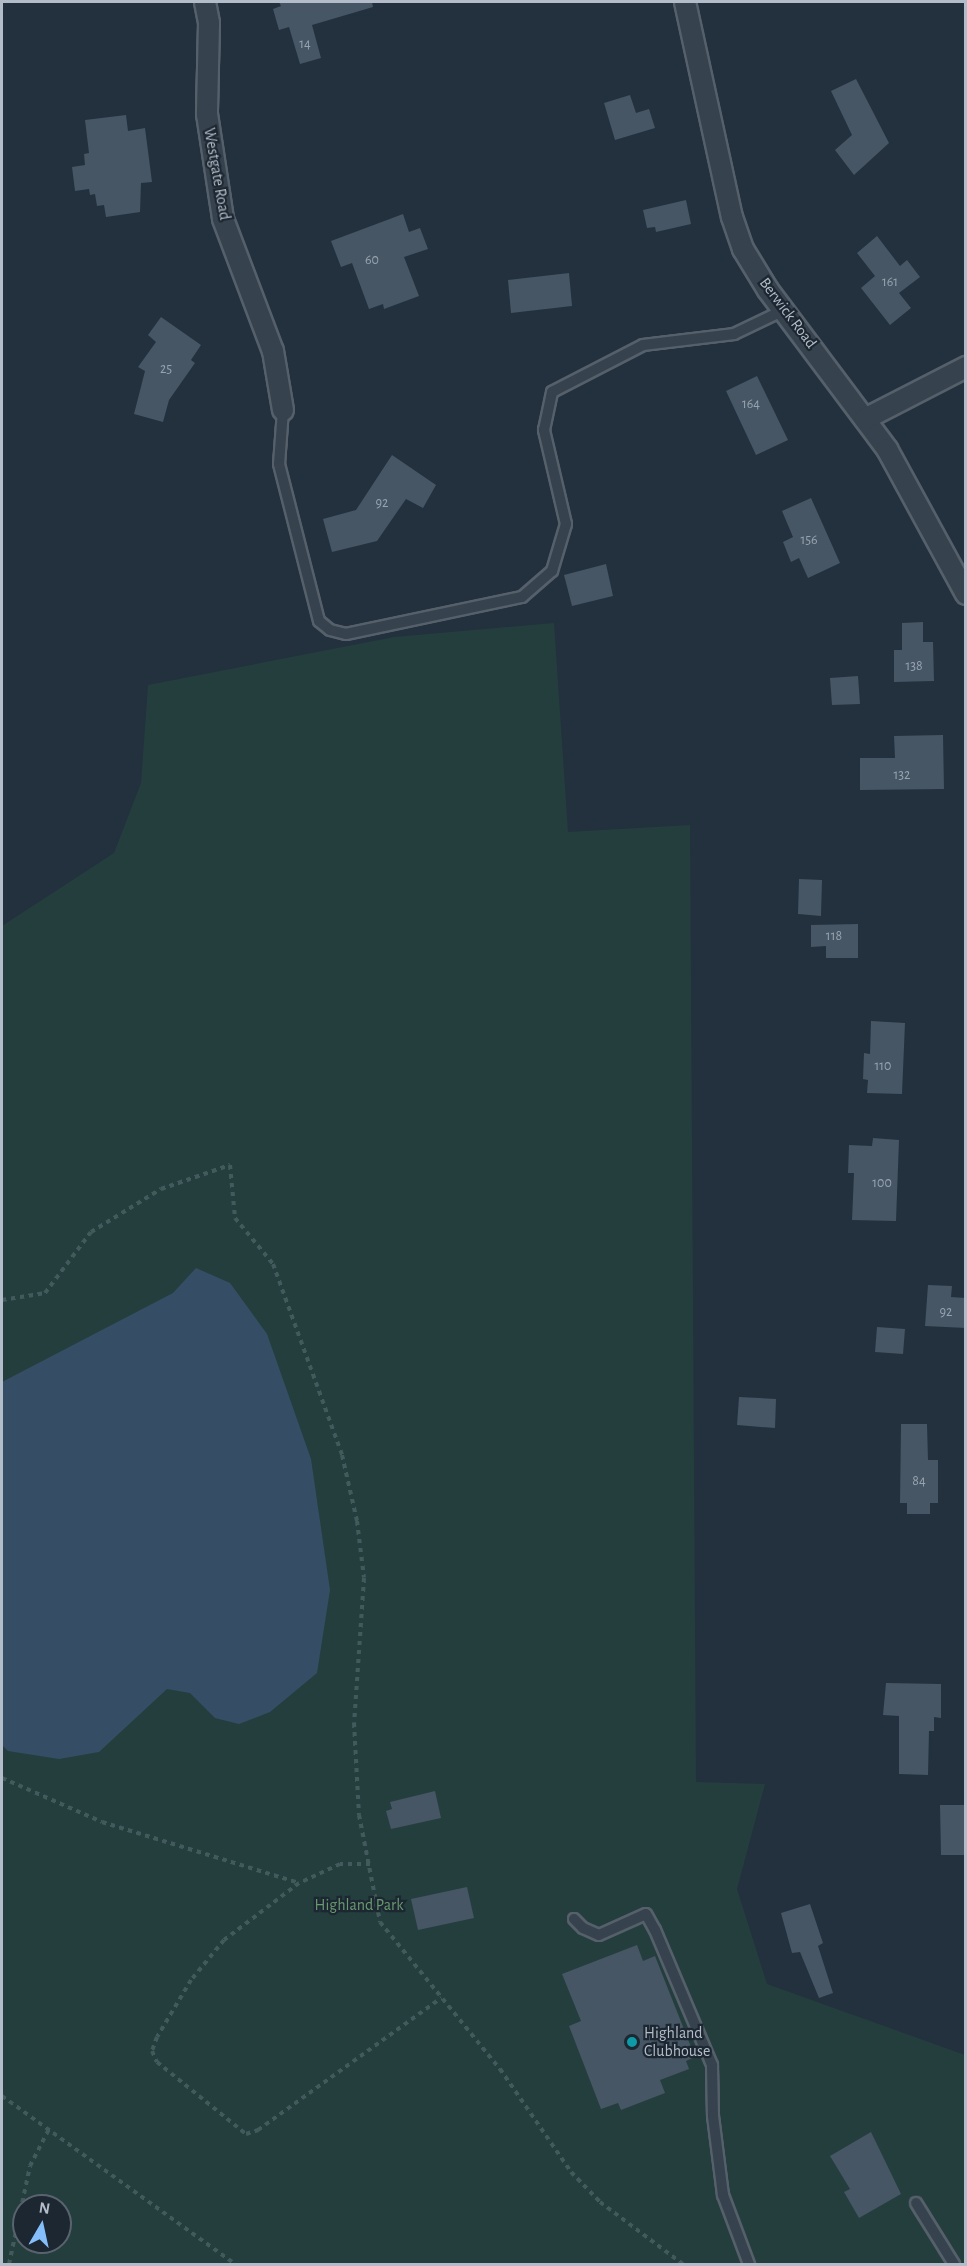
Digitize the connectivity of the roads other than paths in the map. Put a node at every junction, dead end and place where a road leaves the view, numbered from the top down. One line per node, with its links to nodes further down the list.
1 (205, 2): 5 (street, Westgate Road)
2 (685, 2): 3 (street, Berwick Road)
3 (784, 310): 5 (lane); 6 (street, Berwick Road)
4 (966, 367): 6 (street)
5 (283, 410)
6 (865, 419): 7 (street, Berwick Road)
7 (966, 594)
8 (574, 1919): 10 (lane)
9 (916, 2203): 11 (lane)
10 (748, 2265)
11 (954, 2265)

